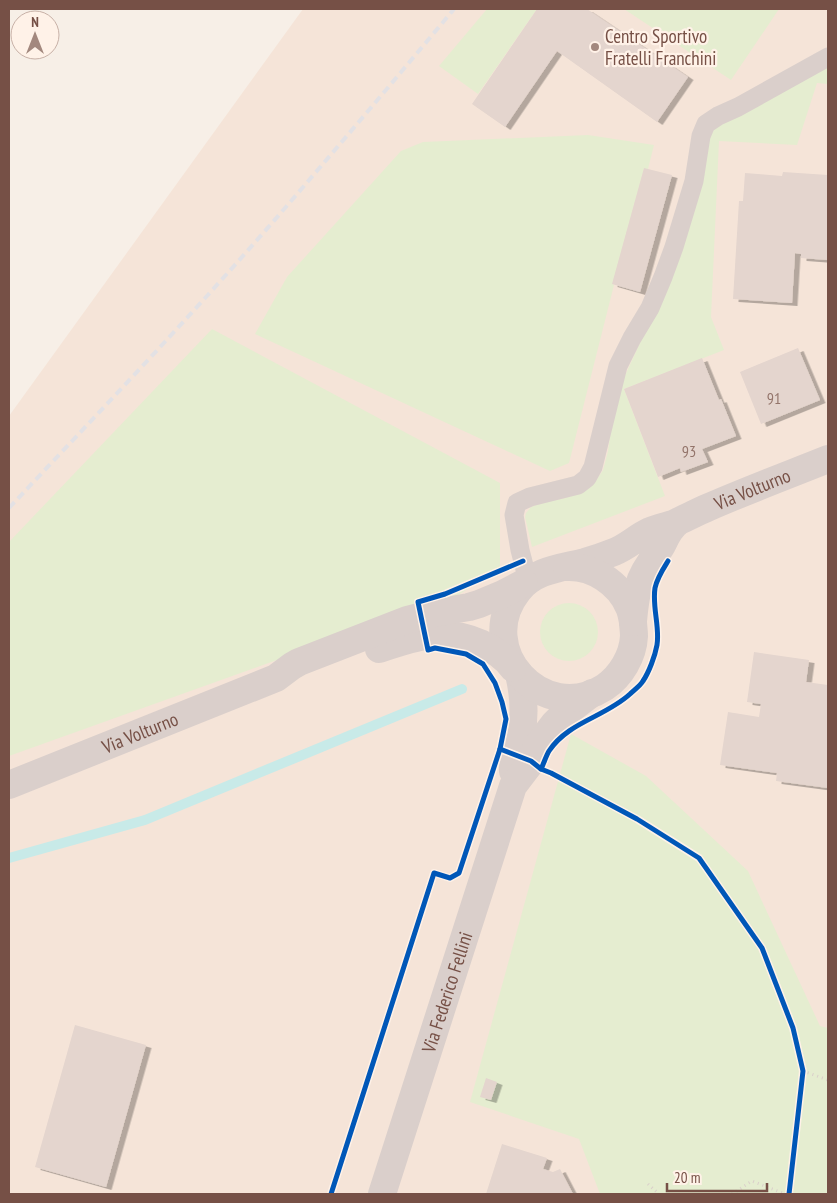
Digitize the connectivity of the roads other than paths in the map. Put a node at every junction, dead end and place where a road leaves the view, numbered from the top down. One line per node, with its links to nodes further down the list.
1 (828, 57): 5 (lane)
2 (828, 459): 3 (street, Via Volturno)
3 (679, 521): 4 (street, Via Volturno); 6 (street, Via Volturno)
4 (555, 568): 5 (street, Via Volturno); 6 (street, Via Volturno)
5 (528, 581): 7 (street, Via Volturno); 8 (street, Via Volturno)
6 (633, 622): 9 (street, Via Volturno)
7 (517, 672): 8 (street, Via Volturno); 9 (street, Via Volturno); 11 (street, Via Federico Fellini)
8 (272, 680): 10 (street, Via Volturno)
9 (592, 693): 11 (street, Via Federico Fellini)
10 (9, 785)
11 (512, 790): 12 (street, Via Federico Fellini)
12 (382, 1194)

